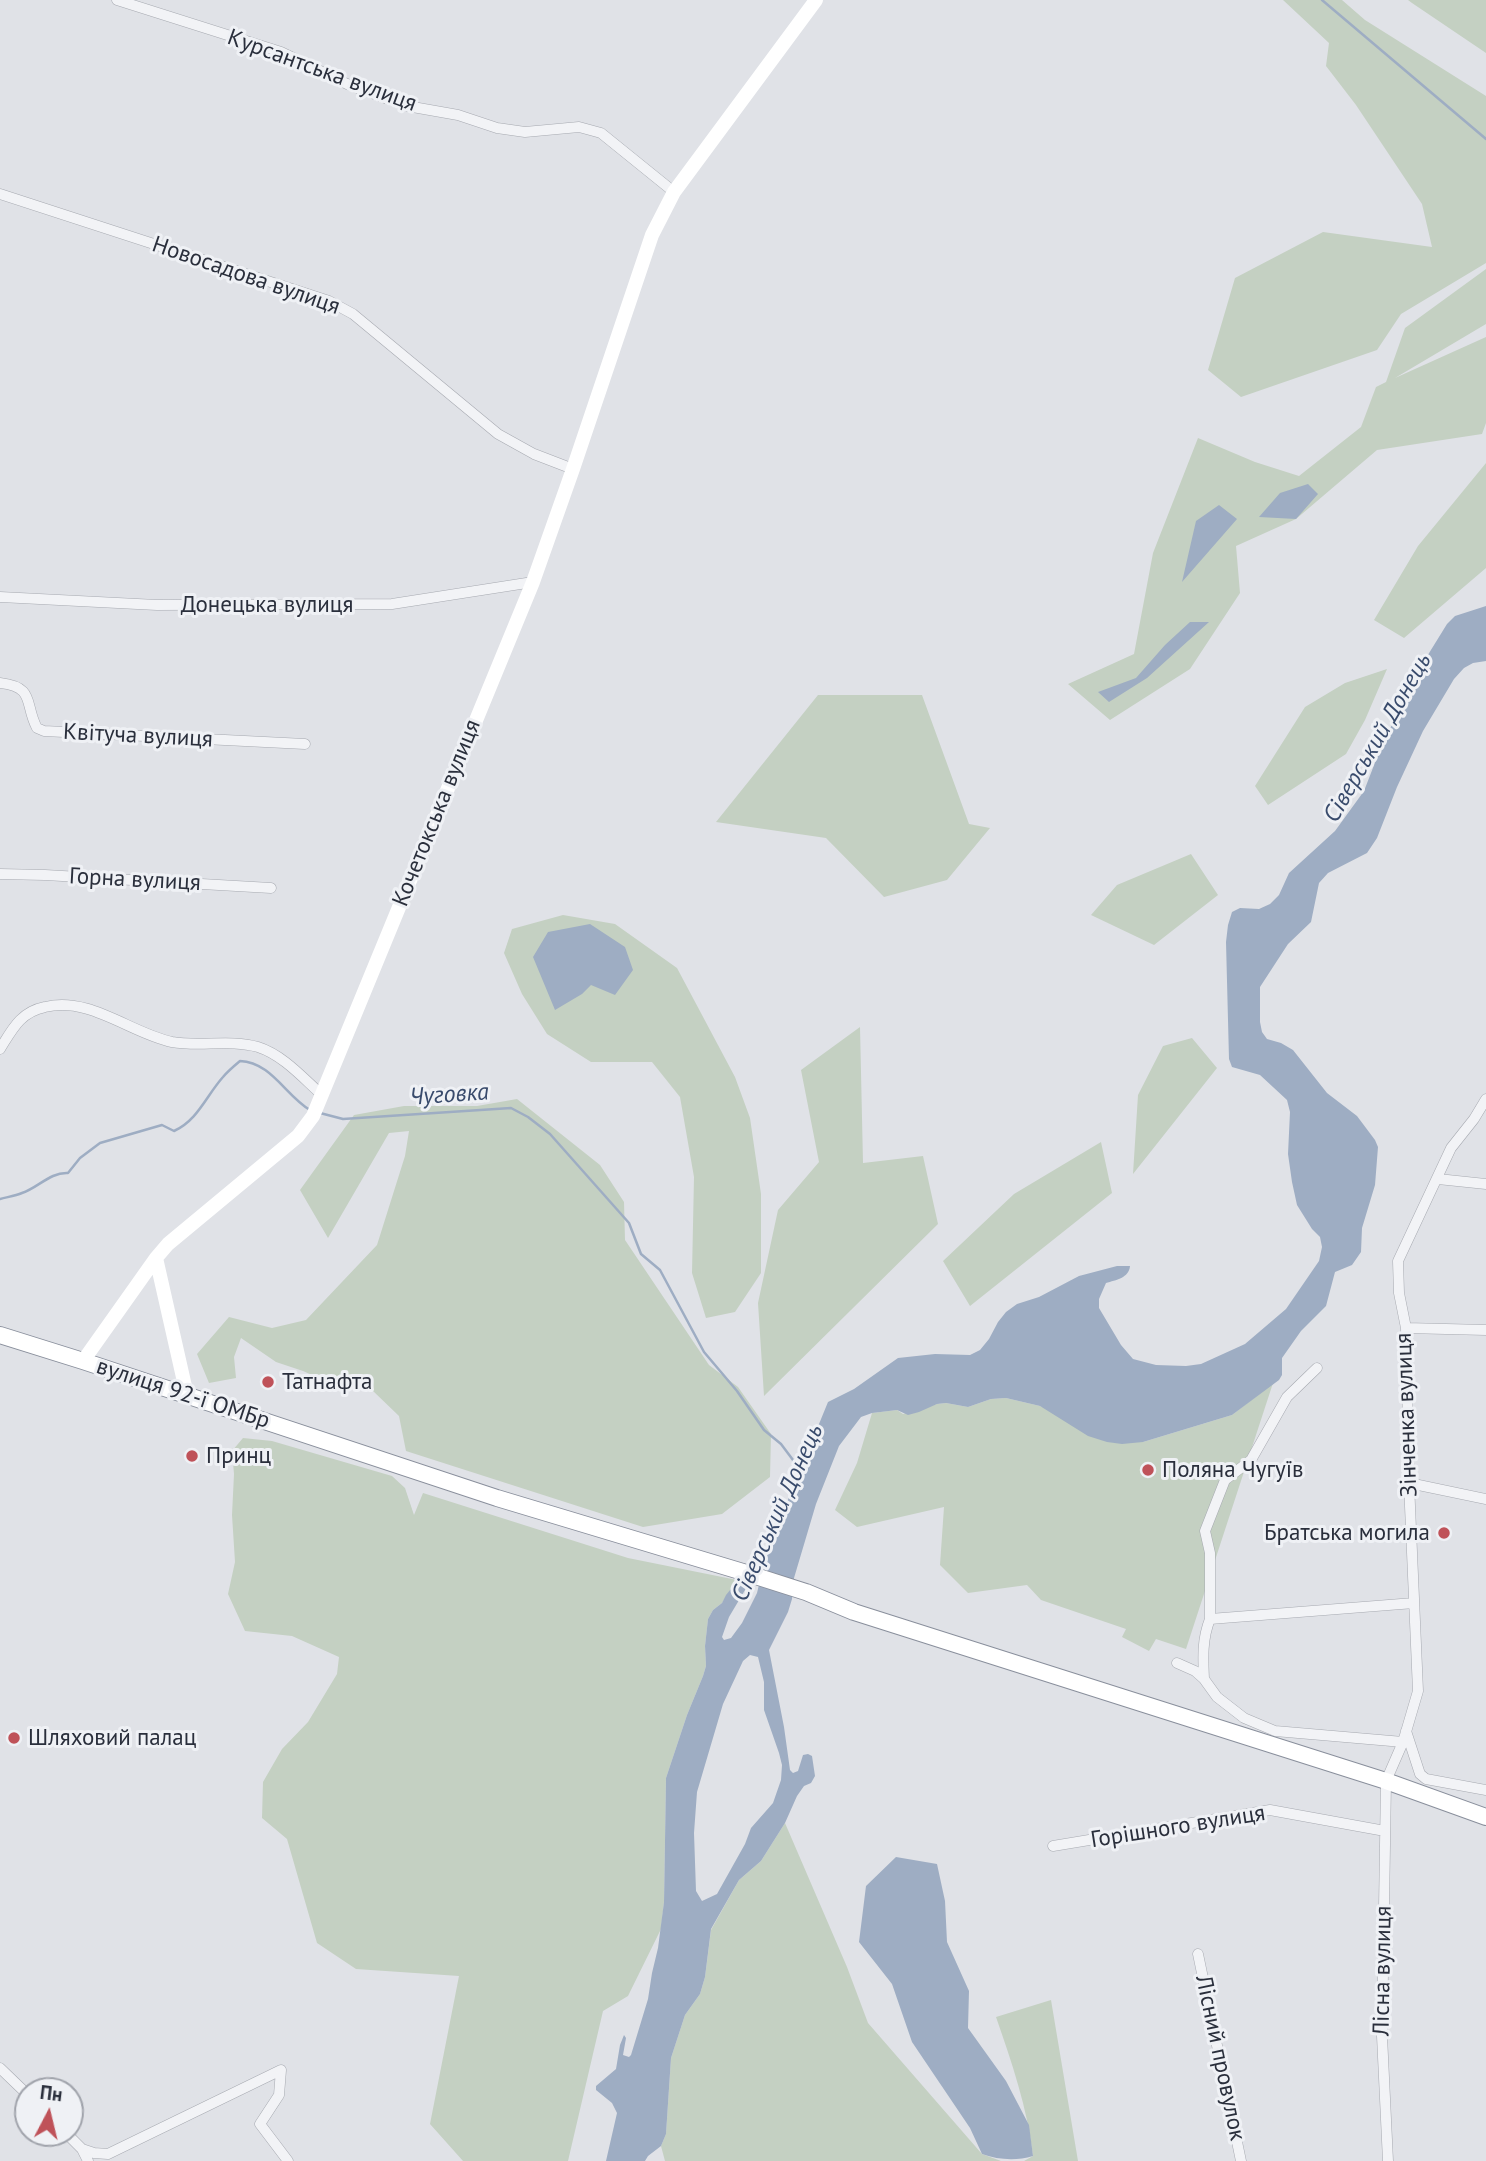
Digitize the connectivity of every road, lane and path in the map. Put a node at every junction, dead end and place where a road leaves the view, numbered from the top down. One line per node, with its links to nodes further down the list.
1 (117, 0): 3 (street, Курсантська вулиця)
2 (816, 0): 3 (main road, Кочетокська вулиця)
3 (674, 192): 5 (main road, Кочетокська вулиця)
4 (0, 194): 5 (street, Новосадова вулиця)
5 (573, 470): 6 (main road, Кочетокська вулиця)
6 (533, 582): 7 (street, Донецька вулиця); 14 (main road, Кочетокська вулиця)
7 (0, 597)
8 (0, 683): 9 (street, Квітуча вулиця)
9 (305, 744)
10 (0, 874): 11 (street, Горна вулиця)
11 (271, 888)
12 (0, 1049): 14 (street)
13 (1486, 1099): 15 (street, Зінченка вулиця)
14 (317, 1106): 17 (main road, Кочетокська вулиця)
15 (1438, 1179): 16 (street); 18 (street, Зінченка вулиця)
16 (1486, 1184)
17 (156, 1258): 21 (main road, Кочетокська вулиця); 23 (main road)
18 (1406, 1328): 19 (street); 24 (street, Зінченка вулиця)
19 (1486, 1330)
20 (0, 1335): 21 (highway, вулиця 92-ї ОМБр)
21 (83, 1361): 23 (highway, вулиця 92-ї ОМБр)
22 (1317, 1368): 27 (street)
23 (187, 1395): 32 (highway, вулиця 92-ї ОМБр)
24 (1409, 1483): 25 (street); 26 (street, Зінченка вулиця)
25 (1486, 1499)
26 (1414, 1602): 27 (street); 30 (street, Зінченка вулиця)
27 (1210, 1619): 29 (street)
28 (1177, 1663): 29 (street)
29 (1204, 1679): 31 (street)
30 (1406, 1730): 31 (street, Зінченка вулиця); 33 (street)
31 (1403, 1742): 32 (street, Зінченка вулиця)
32 (1386, 1781): 34 (highway, вулиця 92-ї ОМБр); 35 (street, Лісна вулиця)
33 (1486, 1790)
34 (1486, 1817)
35 (1385, 1831): 36 (street, Горішного вулиця); 44 (street, Лісна вулиця)
36 (1053, 1846)
37 (1198, 1954): 43 (street, Лісний провулок)
38 (0, 2068): 39 (street)
39 (14, 2082)
40 (82, 2149): 41 (street); 42 (street)
41 (88, 2161)
42 (288, 2161)
43 (1241, 2161)
44 (1388, 2161)

